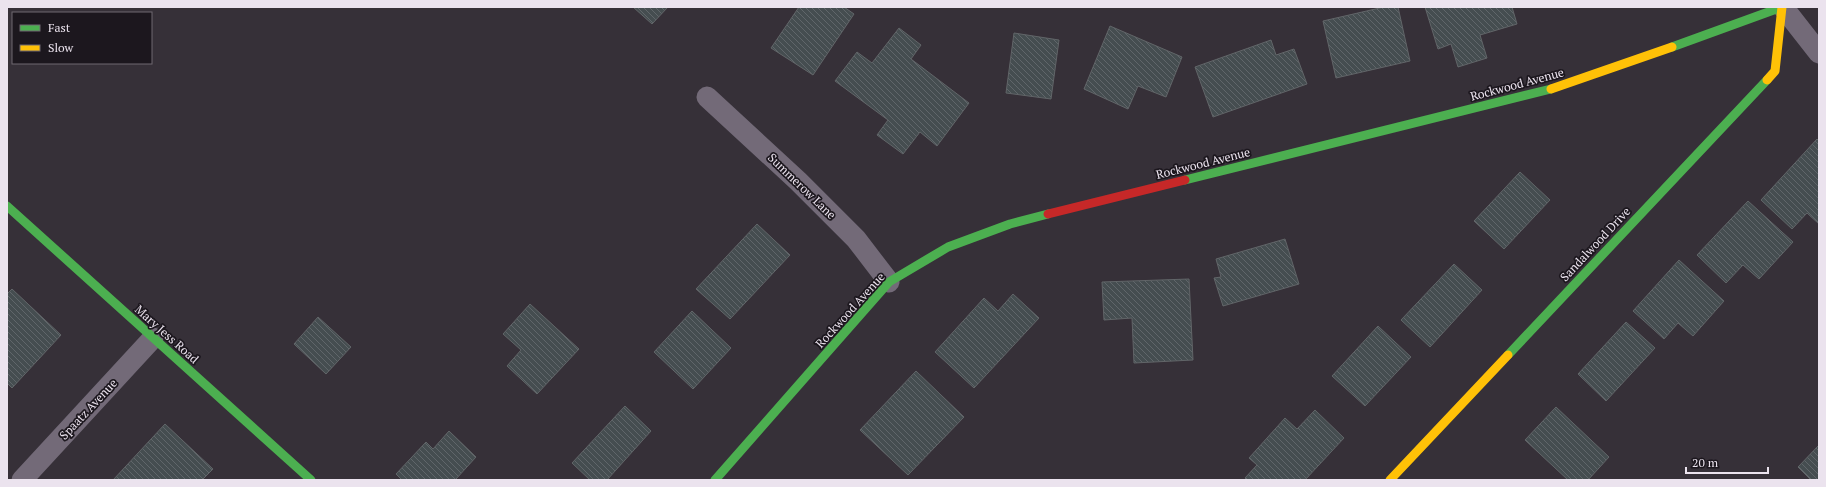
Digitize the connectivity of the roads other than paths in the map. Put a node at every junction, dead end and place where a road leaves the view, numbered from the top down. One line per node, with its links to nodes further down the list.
1 (1782, 7): 2 (street); 5 (street, Rockwood Avenue); 10 (street, Sandalwood Drive)
2 (1819, 53)
3 (707, 97): 5 (street, Summerow Lane)
4 (7, 206): 6 (street, Mary Jess Road)
5 (889, 282): 9 (street, Rockwood Avenue)
6 (153, 338): 7 (street, Spaatz Avenue); 8 (street, Mary Jess Road)
7 (22, 480)
8 (311, 480)
9 (715, 480)
10 (1390, 480)

